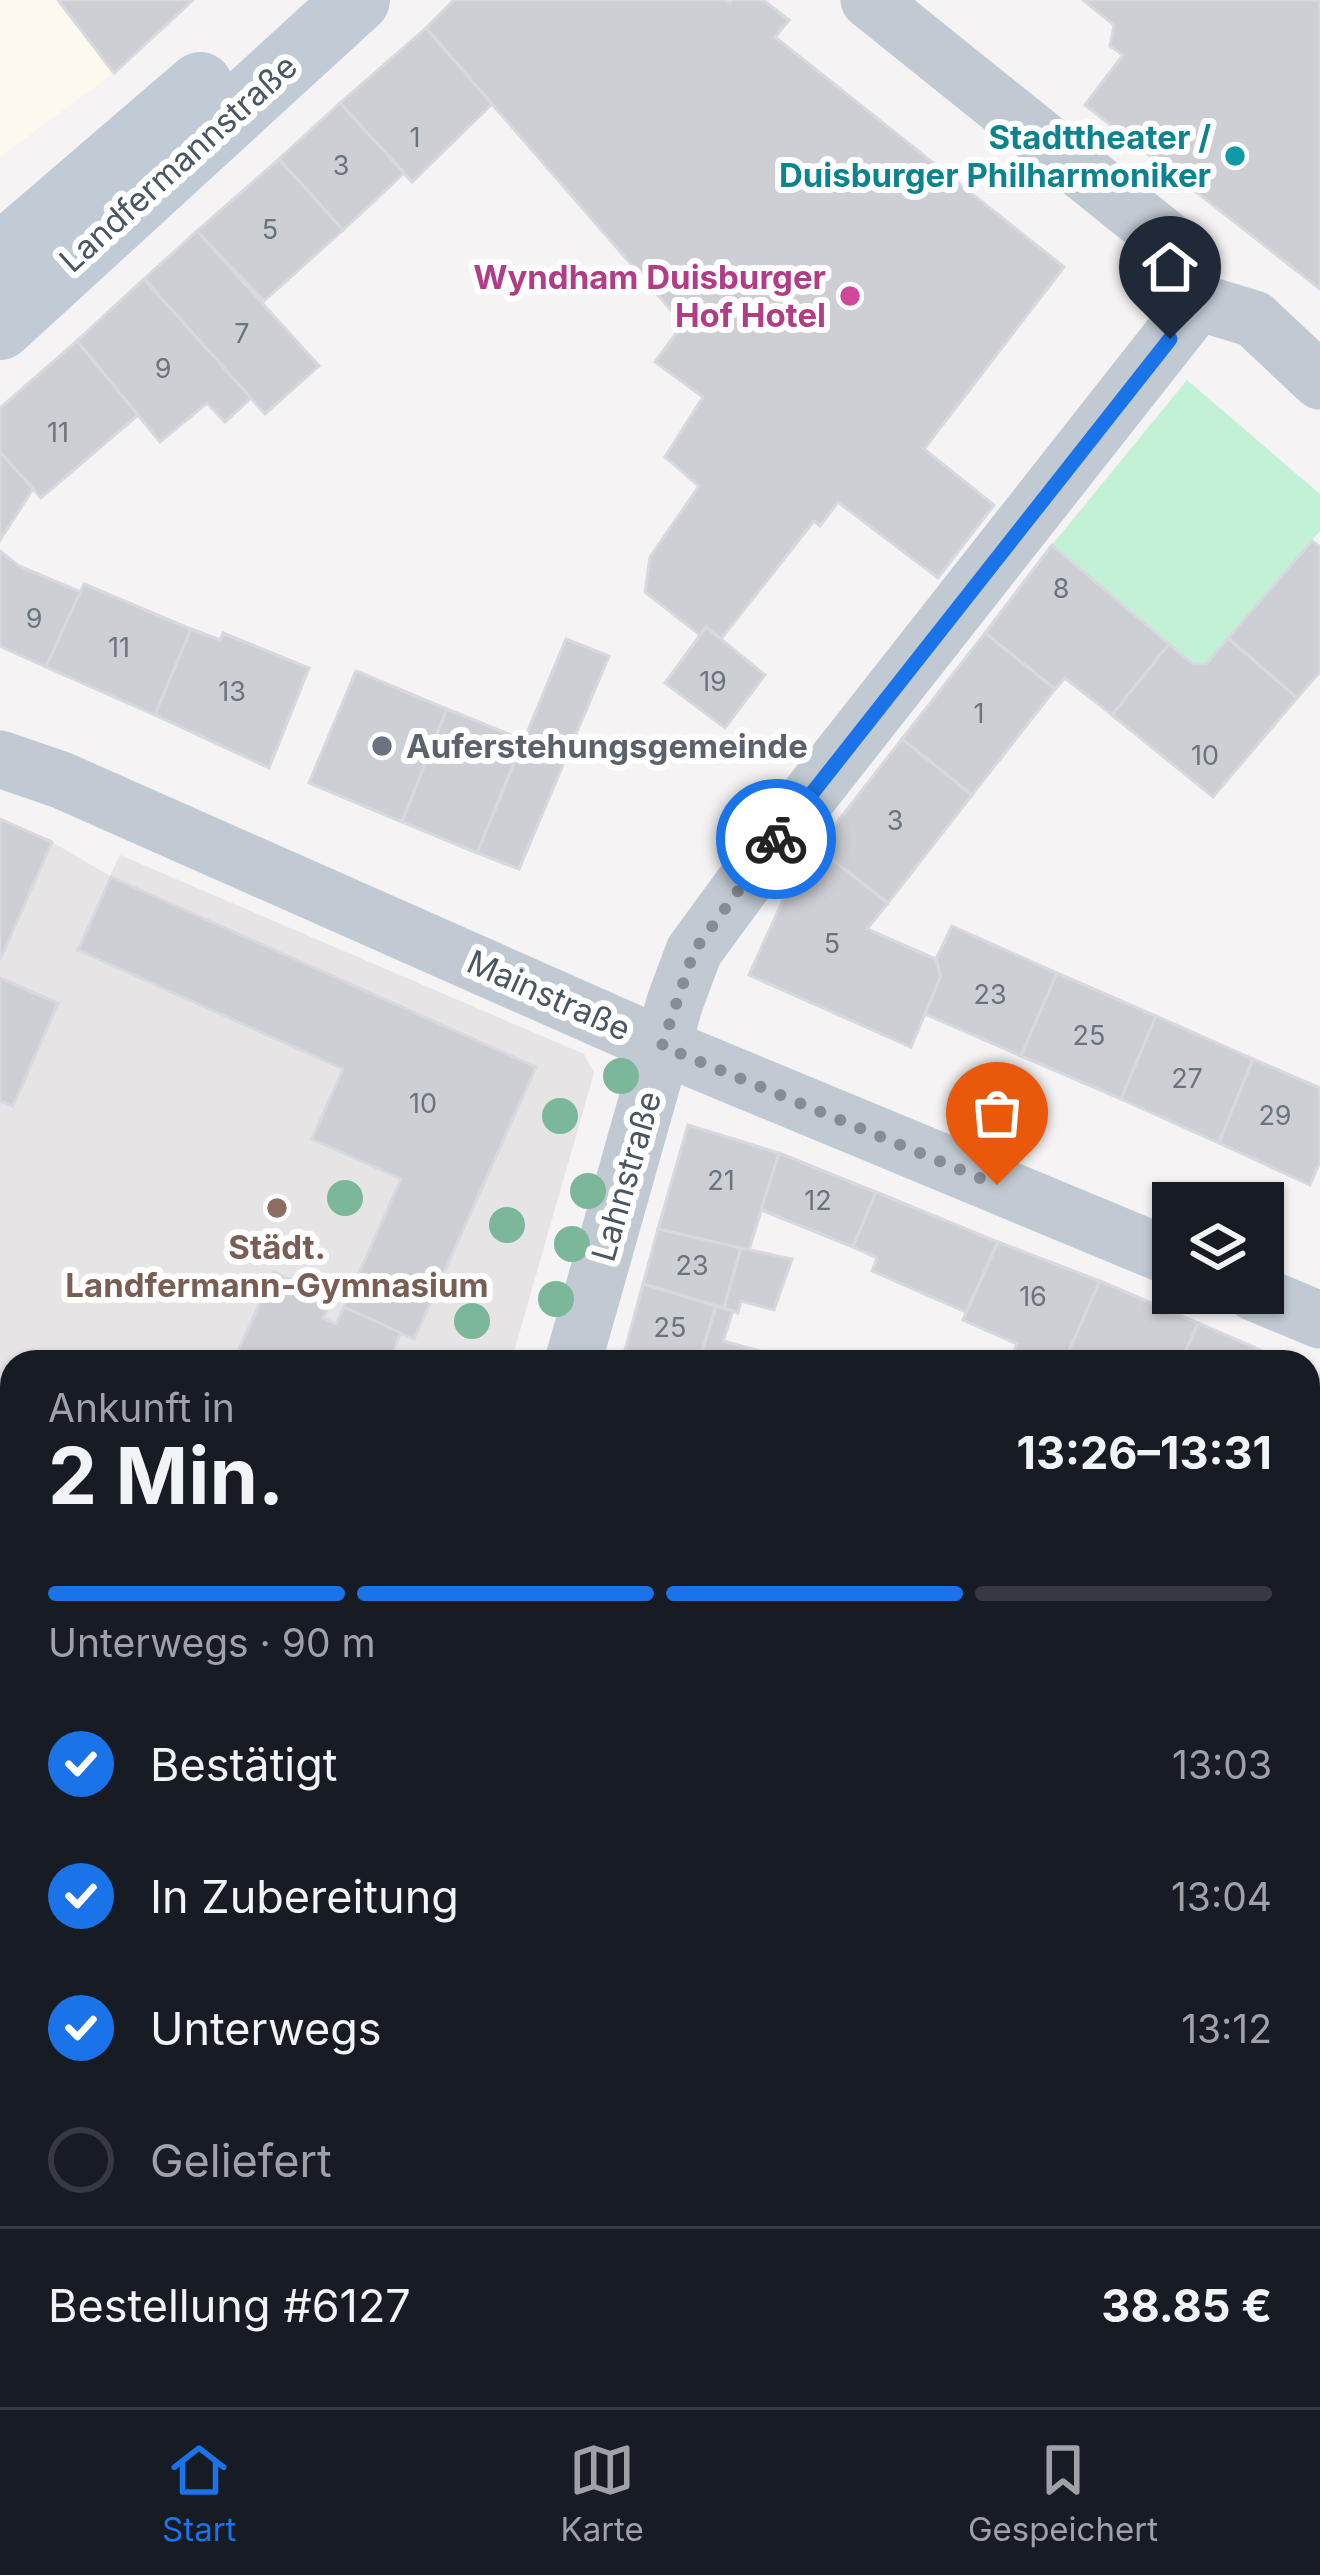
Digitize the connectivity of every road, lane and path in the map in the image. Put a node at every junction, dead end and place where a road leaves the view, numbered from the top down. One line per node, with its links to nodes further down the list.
1 (298, 0): 4 (main road, Landfermannstraße)
2 (357, 0): 6 (main road, Landfermannstraße)
3 (869, 0): 5 (street)
4 (0, 257)
5 (1198, 302): 7 (street); 11 (street, Lahnstraße)
6 (0, 327)
7 (1320, 382)
8 (0, 741): 10 (street, Mainstraße)
9 (0, 759): 10 (street, Mainstraße)
10 (61, 780): 11 (street, Mainstraße)
11 (662, 1046): 12 (street, Mainstraße); 15 (street, Lahnstraße)
12 (1152, 1249)
13 (1284, 1305): 14 (street)
14 (1320, 1320)
15 (577, 1350)

